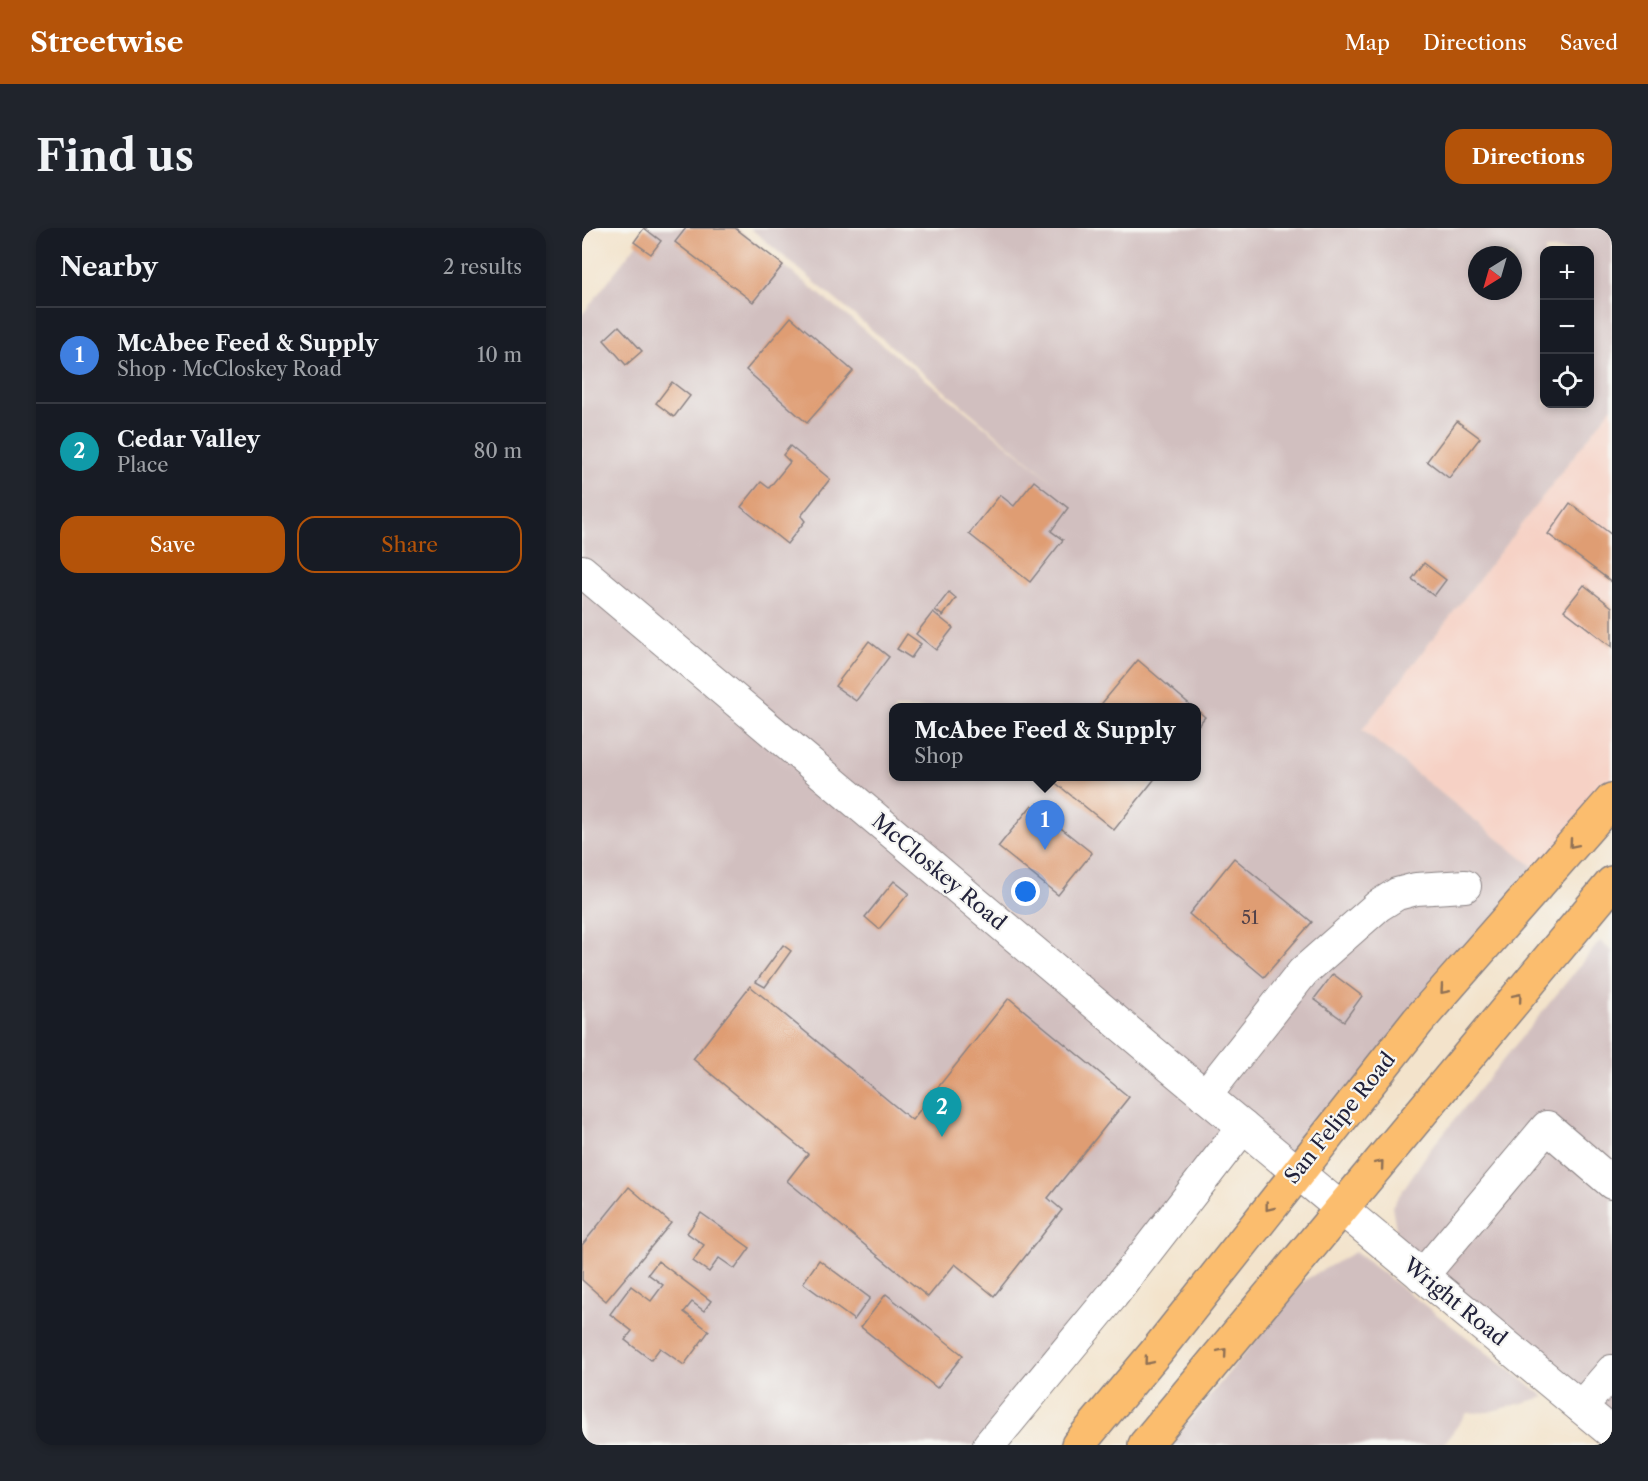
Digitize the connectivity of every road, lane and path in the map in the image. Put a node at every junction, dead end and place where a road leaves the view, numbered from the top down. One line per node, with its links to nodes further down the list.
1 (582, 572): 5 (street, McCloskey Road)
2 (1612, 800): 7 (main road, San Felipe Road, one-way to 7)
3 (1612, 884): 9 (main road, one-way to 3)
4 (1465, 886): 5 (street)
5 (1205, 1096): 6 (street, McCloskey Road)
6 (1243, 1127): 7 (street, McCloskey Road); 14 (street)
7 (1297, 1171): 9 (street, Wright Road); 15 (main road, San Felipe Road, one-way to 15)
8 (1612, 1183): 10 (street)
9 (1342, 1209): 10 (street, Wright Road); 16 (main road, one-way to 9)
10 (1422, 1276): 12 (street, Wright Road)
11 (1612, 1371): 12 (street)
12 (1581, 1407): 13 (street, Wright Road)
13 (1612, 1433)
14 (988, 1445)
15 (1078, 1445)
16 (1145, 1445)

